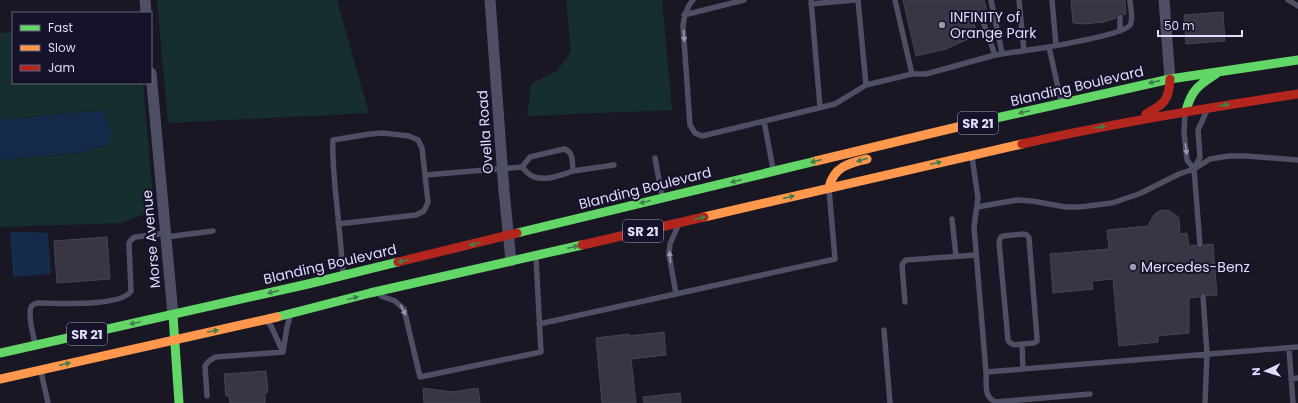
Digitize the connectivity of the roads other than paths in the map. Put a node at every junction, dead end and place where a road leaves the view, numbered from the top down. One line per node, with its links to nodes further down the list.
1 (145, 0): 16 (street)
2 (490, 0): 47 (street, Ovella Road)
3 (693, 0): 18 (lane)
4 (744, 0): 18 (lane)
5 (854, 0): 14 (lane)
6 (858, 0): 31 (lane)
7 (895, 0): 28 (lane)
8 (991, 0): 24 (lane)
9 (1019, 0): 23 (lane)
10 (1052, 0): 21 (lane)
11 (1130, 0): 20 (lane)
12 (1164, 0): 29 (street)
13 (1288, 0): 15 (lane)
14 (811, 2): 34 (lane)
15 (1298, 6)
16 (146, 12)
17 (980, 13): 25 (lane)
18 (684, 15): 38 (lane, one-way to 38)
19 (1120, 17): 20 (lane)
20 (1120, 31): 21 (lane)
21 (1056, 45): 22 (lane)
22 (1049, 47): 23 (lane); 33 (lane)
23 (1024, 50): 24 (lane)
24 (1002, 54): 25 (lane)
25 (994, 55): 28 (lane)
26 (1298, 60): 27 (main road, Blanding Boulevard / SR 21)
27 (1220, 71): 29 (main road, Blanding Boulevard / SR 21); 36 (main road)
28 (912, 74): 31 (lane)
29 (1170, 79): 33 (main road, Blanding Boulevard / SR 21, one-way to 33); 37 (main road)
30 (152, 84): 59 (street, Morse Avenue)
31 (866, 85): 34 (lane)
32 (1298, 94): 35 (main road, SR 21, one-way to 32)
33 (1062, 103): 39 (main road, Blanding Boulevard / SR 21, one-way to 39)
34 (820, 107): 38 (lane)
35 (1208, 107): 36 (main road, SR 21); 48 (lane)
36 (1186, 110): 37 (main road, SR 21); 48 (lane, one-way to 48)
37 (1138, 119): 41 (main road, SR 21, one-way to 37)
38 (764, 121): 50 (lane)
39 (978, 123): 40 (main road); 50 (main road, Blanding Boulevard / SR 21, one-way to 50)
40 (948, 140)
41 (972, 155): 52 (main road, SR 21, one-way to 41); 54 (lane)
42 (878, 156): 52 (main road, one-way to 52)
43 (655, 158): 53 (lane)
44 (1298, 160): 48 (lane)
45 (614, 165): 49 (lane)
46 (522, 167): 47 (lane); 49 (lane); 49 (lane)
47 (503, 168): 51 (lane); 60 (street, Ovella Road)
48 (1194, 169): 54 (lane); 61 (lane)
49 (573, 171)
50 (773, 172): 53 (main road, Blanding Boulevard / SR 21, one-way to 53)
51 (425, 176): 57 (lane); 57 (lane)
52 (829, 188): 56 (main road, SR 21, one-way to 52); 69 (lane)
53 (662, 198): 60 (main road, Blanding Boulevard / SR 21, one-way to 60)
54 (977, 207): 63 (lane)
55 (952, 219): 64 (lane)
56 (680, 222): 62 (main road, SR 21, one-way to 56); 69 (lane, one-way to 56)
57 (338, 224): 66 (lane)
58 (213, 231): 59 (lane)
59 (166, 235): 74 (street, Morse Avenue); 80 (lane)
60 (509, 235): 65 (street, Ovella Road); 66 (main road, Blanding Boulevard / SR 21, one-way to 66)
61 (1200, 245)
62 (535, 255): 65 (main road, SR 21); 76 (lane)
63 (976, 255): 64 (lane); 88 (lane)
64 (956, 256): 72 (lane)
65 (511, 261): 68 (main road, SR 21)
66 (343, 275): 67 (main road); 74 (main road, Blanding Boulevard / SR 21, one-way to 74)
67 (339, 284)
68 (370, 293): 73 (main road, SR 21, one-way to 68); 76 (lane, one-way to 76)
69 (676, 294): 76 (lane)
70 (1203, 296): 85 (lane)
71 (312, 300): 73 (main road)
72 (905, 302)
73 (296, 313): 75 (main road, SR 21); 83 (lane)
74 (173, 315): 78 (main road, Morse Avenue); 80 (main road, Blanding Boulevard / SR 21, one-way to 80)
75 (265, 319): 78 (main road, SR 21, one-way to 75); 83 (lane)
76 (539, 324)
77 (884, 330): 96 (lane)
78 (175, 339): 87 (main road, SR 21, one-way to 78); 95 (main road, Morse Avenue)
79 (1022, 344): 79 (lane); 86 (lane)
80 (35, 346): 84 (main road, Blanding Boulevard / SR 21)
81 (1298, 347): 82 (lane)
82 (1289, 348): 85 (lane); 91 (lane)
83 (283, 352): 93 (lane)
84 (0, 353)
85 (1207, 354): 86 (lane); 97 (lane)
86 (1023, 369): 88 (lane)
87 (40, 370): 90 (main road, SR 21); 94 (lane)
88 (986, 372): 92 (lane)
89 (1298, 378): 91 (lane)
90 (0, 379)
91 (1292, 379): 98 (lane)
92 (1090, 394)
93 (207, 396)
94 (48, 403)
95 (179, 403)
96 (890, 403)
97 (1205, 403)
98 (1293, 403)

